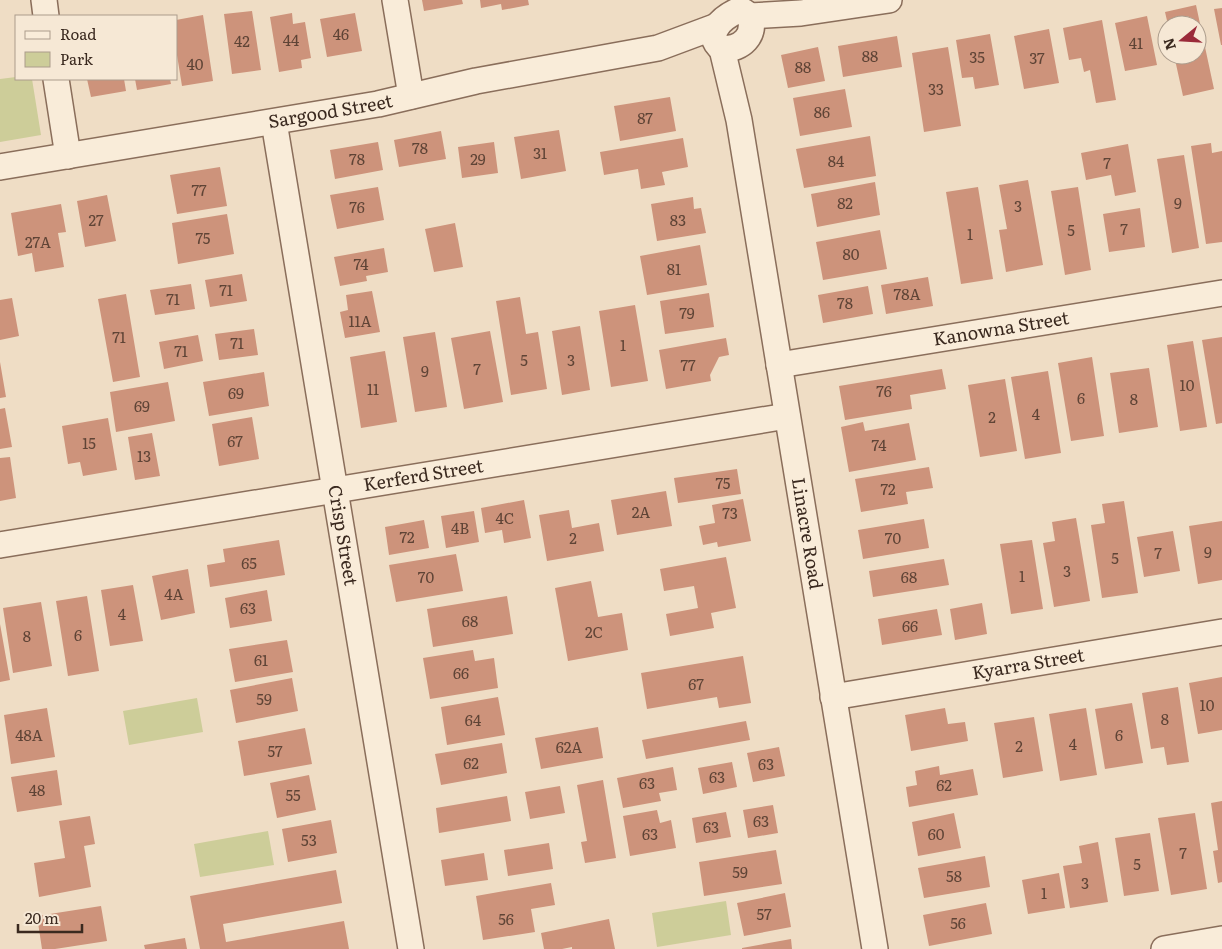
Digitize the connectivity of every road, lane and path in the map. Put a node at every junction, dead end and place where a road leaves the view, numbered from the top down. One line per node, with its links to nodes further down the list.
1 (44, 0): 4 (street)
2 (396, 0): 7 (street)
3 (889, 0): 5 (street, Sargood Street)
4 (46, 15)
5 (734, 24): 7 (street, Sargood Street); 12 (street, Linacre Road)
6 (56, 80): 9 (street)
7 (411, 96): 8 (street, Sargood Street)
8 (274, 122): 9 (street, Sargood Street); 14 (street, Crisp Street)
9 (68, 156): 10 (street, Sargood Street)
10 (0, 167)
11 (1222, 293): 12 (street, Kanowna Street)
12 (779, 365): 13 (street, Linacre Road)
13 (787, 416): 14 (street, Kerferd Street); 17 (street, Linacre Road)
14 (335, 490): 15 (street, Kerferd Street); 19 (street, Crisp Street)
15 (0, 545)
16 (1222, 632): 17 (street, Kyarra Street)
17 (833, 698): 20 (street, Linacre Road)
18 (1222, 939): 21 (street)
19 (411, 949)
20 (875, 949)
21 (1164, 949)

